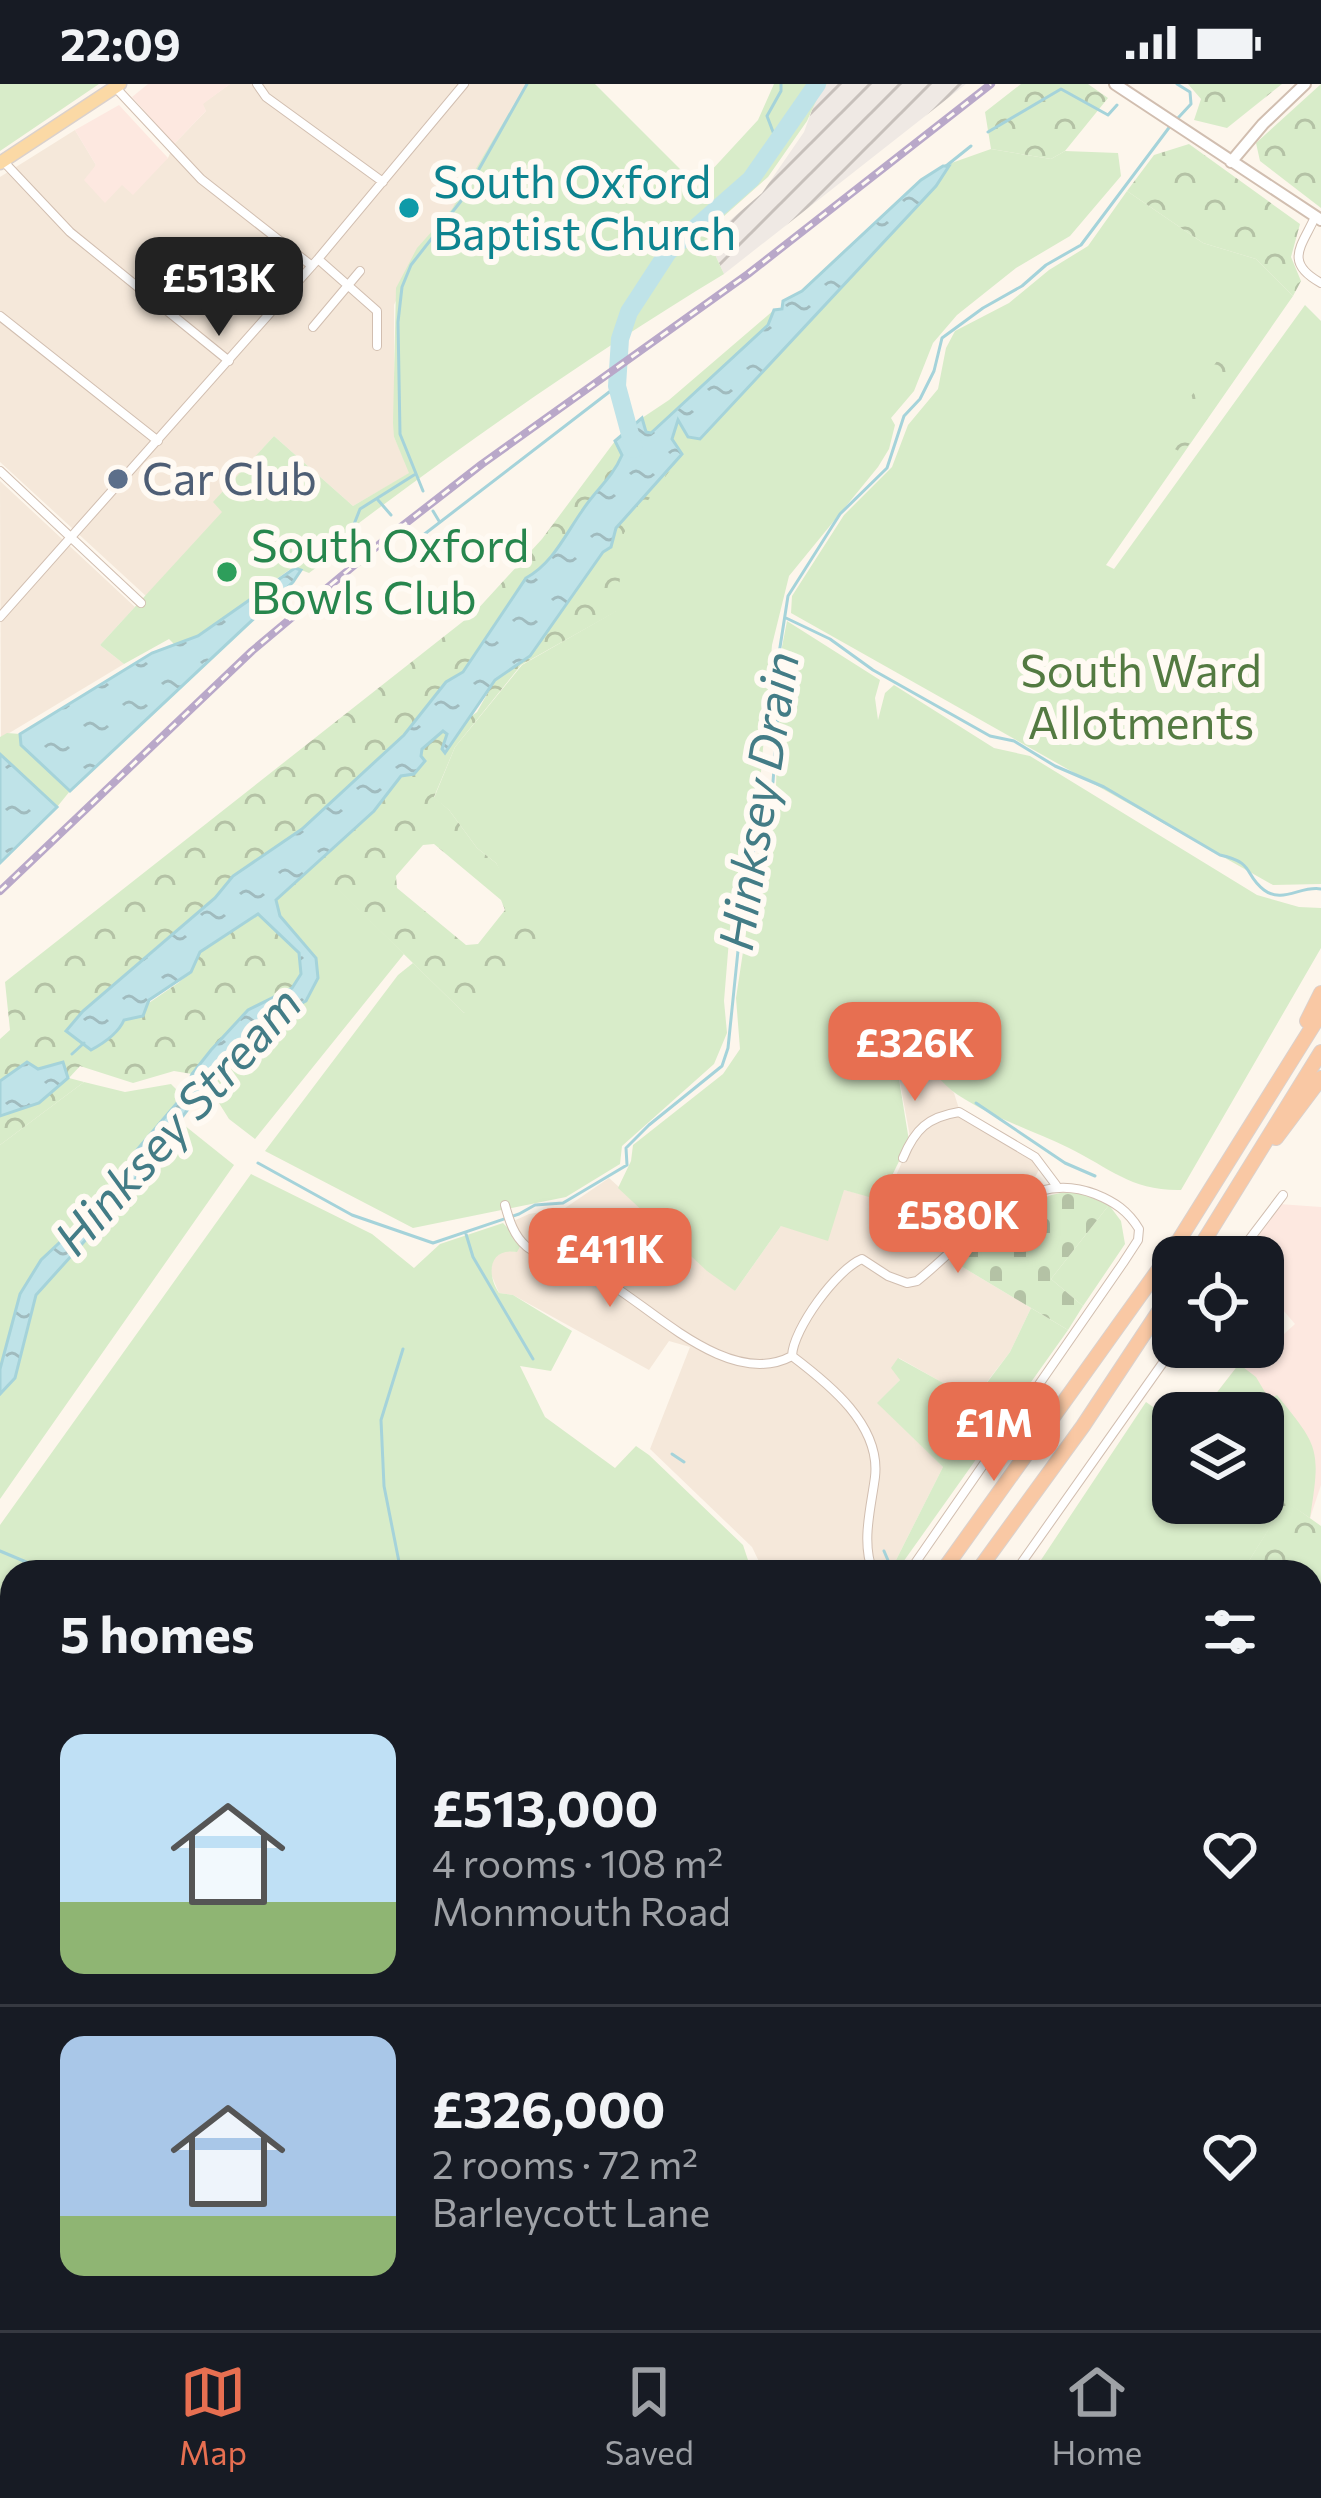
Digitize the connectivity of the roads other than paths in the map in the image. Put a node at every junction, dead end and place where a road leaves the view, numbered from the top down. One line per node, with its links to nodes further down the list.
1 (257, 84): 8 (street)
2 (464, 84): 8 (street)
3 (1115, 84): 7 (street)
4 (1306, 84): 7 (street)
5 (117, 86): 6 (main road); 10 (street)
6 (1, 162): 17 (street)
7 (1231, 162): 9 (street)
8 (383, 183): 10 (street)
9 (1318, 219): 12 (street)
10 (315, 263): 13 (street); 17 (street)
11 (360, 271): 13 (street)
12 (1321, 283)
13 (348, 285): 15 (street); 16 (street)
14 (0, 316): 18 (street)
15 (313, 327)
16 (377, 346)
17 (229, 361): 18 (street)
18 (158, 441): 20 (street)
19 (0, 471): 20 (street)
20 (72, 538): 21 (street); 22 (street)
21 (141, 603)
22 (0, 617)
23 (1321, 993): 27 (highway)
24 (1321, 1013): 27 (highway)
25 (1321, 1052): 29 (highway)
26 (1321, 1078): 29 (highway)
27 (1261, 1112): 40 (highway)
28 (903, 1158): 30 (street)
29 (1250, 1170): 33 (highway)
30 (1056, 1185): 36 (street); 39 (street)
31 (1282, 1195): 34 (street)
32 (508, 1213): 36 (street)
33 (1208, 1236)
34 (1252, 1236)
35 (1152, 1322): 41 (highway)
36 (792, 1356): 38 (street)
37 (1159, 1368): 42 (street)
38 (871, 1560)
39 (917, 1560)
40 (951, 1560)
41 (986, 1560)
42 (1023, 1560)

